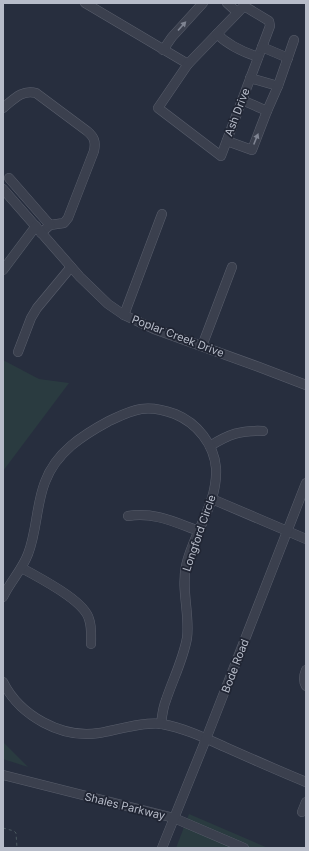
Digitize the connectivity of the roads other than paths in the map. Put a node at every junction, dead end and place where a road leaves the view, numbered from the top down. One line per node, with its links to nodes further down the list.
1 (85, 3): 8 (street)
2 (203, 3): 8 (street, one-way to 2)
3 (226, 3): 4 (street)
4 (241, 9): 5 (street); 7 (street, Ash Drive)
5 (217, 34): 9 (street); 11 (street)
6 (294, 40): 10 (street)
7 (262, 47): 9 (street, Ash Drive); 10 (street)
8 (163, 50): 11 (street)
9 (258, 57): 12 (street, Ash Drive)
10 (288, 58): 13 (street)
11 (188, 64): 17 (street, Ash Drive)
12 (250, 78): 13 (street); 14 (street, Ash Drive)
13 (278, 86): 16 (street)
14 (242, 100): 16 (street); 17 (street, Ash Drive)
15 (4, 106): 21 (street)
16 (267, 111): 17 (street, one-way to 16)
17 (227, 141)
18 (9, 178): 21 (street)
19 (3, 189): 22 (street, Poplar Creek Drive)
20 (162, 214): 26 (street)
21 (50, 225): 22 (street)
22 (39, 230): 23 (street, Poplar Creek Drive); 25 (street)
23 (71, 267): 26 (street, Poplar Creek Drive); 28 (street)
24 (232, 267): 27 (street)
25 (3, 270)
26 (124, 315): 27 (street, Poplar Creek Drive)
27 (202, 346): 29 (street, Poplar Creek Drive)
28 (18, 352)
29 (306, 385)
30 (263, 431): 31 (street)
31 (210, 446): 33 (street, Longford Circle); 38 (street, Longford Circle)
32 (306, 483): 36 (street, Bode Road)
33 (212, 499): 35 (street, Longford Circle); 36 (street)
34 (128, 516): 35 (street)
35 (198, 531): 44 (street, Longford Circle)
36 (288, 531): 37 (street); 45 (street, Bode Road)
37 (306, 539)
38 (22, 568): 39 (street, Longford Circle); 40 (street)
39 (3, 597)
40 (91, 644)
41 (306, 670): 43 (street)
42 (3, 682): 44 (street)
43 (306, 686)
44 (161, 724): 45 (street)
45 (206, 739): 47 (street); 50 (street, Bode Road)
46 (3, 775): 50 (street, Shales Parkway)
47 (306, 782)
48 (306, 802): 49 (street)
49 (302, 812)
50 (174, 818): 51 (street, Bode Road); 52 (street, Shales Parkway)
51 (162, 848)
52 (244, 848)

